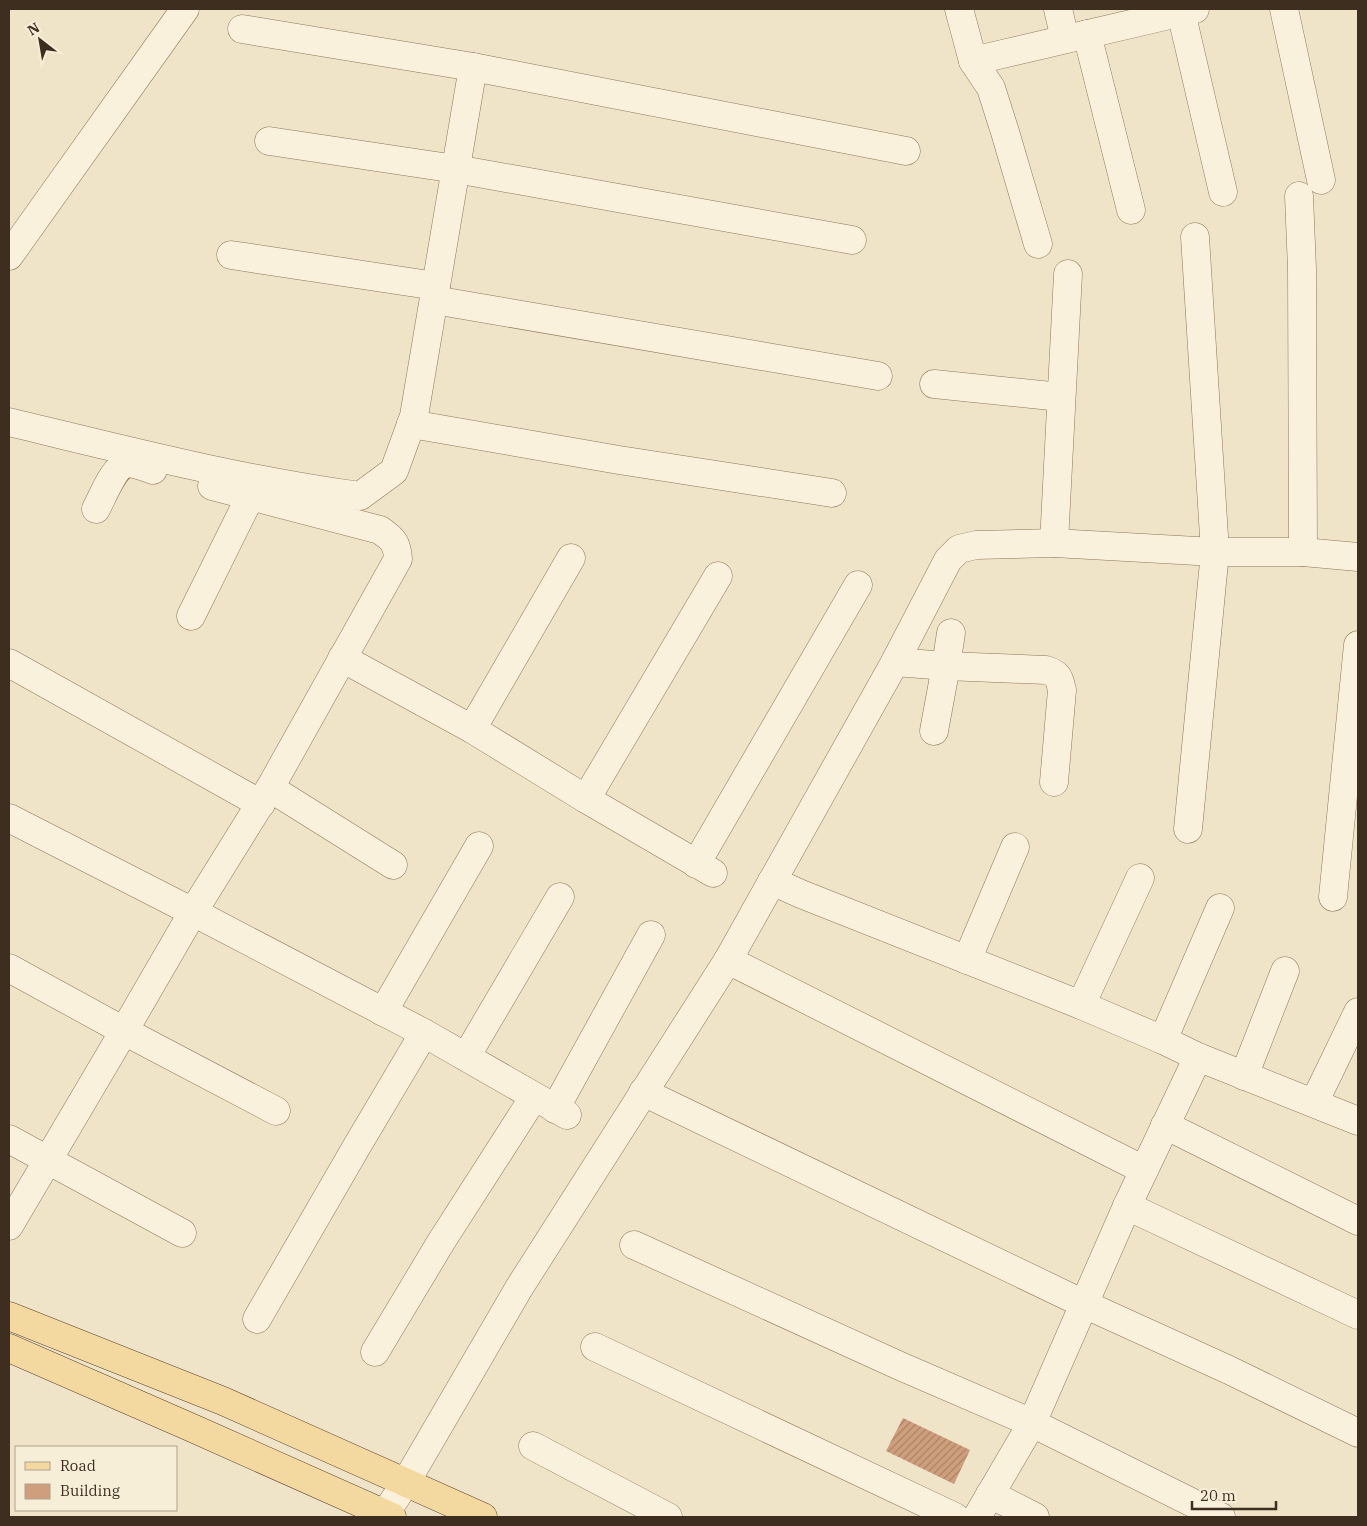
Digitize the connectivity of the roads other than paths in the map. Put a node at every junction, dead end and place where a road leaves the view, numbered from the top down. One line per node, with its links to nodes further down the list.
1 (185, 9): 22 (street)
2 (959, 9): 9 (street)
3 (1058, 9): 8 (street)
4 (1284, 9): 14 (street)
5 (1188, 10): 6 (street); 15 (street)
6 (1154, 13): 8 (street)
7 (242, 29): 10 (street)
8 (1076, 37): 9 (street); 17 (street)
9 (973, 60): 20 (street)
10 (473, 66): 12 (street); 13 (street)
11 (269, 141): 13 (street)
12 (906, 151)
13 (456, 169): 19 (street); 24 (street)
14 (1321, 180)
15 (1223, 192)
16 (1299, 196): 36 (street)
17 (1131, 210)
18 (1195, 237): 35 (street)
19 (852, 240)
20 (1038, 244)
21 (231, 255): 24 (street)
22 (9, 256)
23 (1068, 274): 27 (street)
24 (435, 293): 25 (street); 29 (street)
25 (878, 376)
26 (934, 384): 27 (street)
27 (1062, 397): 34 (street)
28 (9, 422): 30 (street)
29 (411, 424): 30 (street); 31 (street)
30 (145, 461): 32 (street); 33 (street)
31 (832, 493)
32 (250, 497): 41 (street); 44 (street)
33 (96, 509)
34 (1054, 543): 35 (street); 45 (street)
35 (1215, 552): 36 (street); 54 (street)
36 (1303, 552): 37 (street)
37 (1358, 557)
38 (571, 558): 48 (street)
39 (718, 576): 52 (street)
40 (858, 585): 52 (street)
41 (191, 616)
42 (951, 633): 47 (street)
43 (1358, 645): 61 (street)
44 (342, 658): 48 (street); 51 (street)
45 (895, 662): 47 (street); 59 (street)
46 (9, 663): 51 (street)
47 (946, 666): 49 (street); 50 (street)
48 (472, 729): 52 (street)
49 (934, 731)
50 (1054, 782)
51 (265, 796): 57 (street); 63 (street)
52 (586, 799)
53 (9, 818): 63 (street)
54 (1188, 829)
55 (479, 846): 70 (street)
56 (1015, 847): 66 (street)
57 (393, 865)
58 (1140, 878): 69 (street)
59 (772, 881): 65 (street); 66 (street)
60 (560, 897): 75 (street)
61 (1333, 897)
62 (1220, 908): 74 (street)
63 (193, 912): 70 (street); 72 (street)
64 (652, 935): 80 (street)
65 (728, 960): 78 (street); 86 (street)
66 (967, 960): 69 (street)
67 (9, 968): 72 (street)
68 (1285, 971): 77 (street)
69 (1081, 1005): 74 (street)
70 (383, 1012): 73 (street)
71 (1358, 1012): 79 (street)
72 (124, 1032): 81 (street); 85 (street)
73 (424, 1034): 75 (street); 95 (street)
74 (1163, 1040): 76 (street)
75 (466, 1057): 80 (street)
76 (1198, 1058): 77 (street); 83 (street)
77 (1244, 1076): 79 (street)
78 (643, 1092): 92 (street); 102 (street)
79 (1314, 1103): 82 (street)
80 (552, 1107): 98 (street)
81 (276, 1111)
82 (1358, 1121)
83 (1165, 1125): 86 (street); 88 (street)
84 (9, 1139): 85 (street)
85 (48, 1161): 89 (street); 90 (street)
86 (1144, 1170): 87 (street)
87 (1127, 1206): 92 (street); 93 (street)
88 (1358, 1221)
89 (9, 1226)
90 (182, 1233)
91 (634, 1245): 99 (street)
92 (1084, 1304): 99 (street); 100 (street)
93 (1358, 1315)
94 (9, 1316): 102 (main road)
95 (257, 1319)
96 (9, 1348): 104 (main road)
97 (595, 1348): 107 (street)
98 (375, 1352)
99 (1032, 1423): 103 (street); 110 (street)
100 (1358, 1433)
101 (533, 1446): 106 (street)
102 (406, 1482): 104 (street); 105 (main road)
103 (990, 1494): 108 (street); 109 (street)
104 (388, 1515)
105 (483, 1517)
106 (668, 1517)
107 (955, 1517)
108 (977, 1517)
109 (1035, 1517)
110 (1221, 1517)

